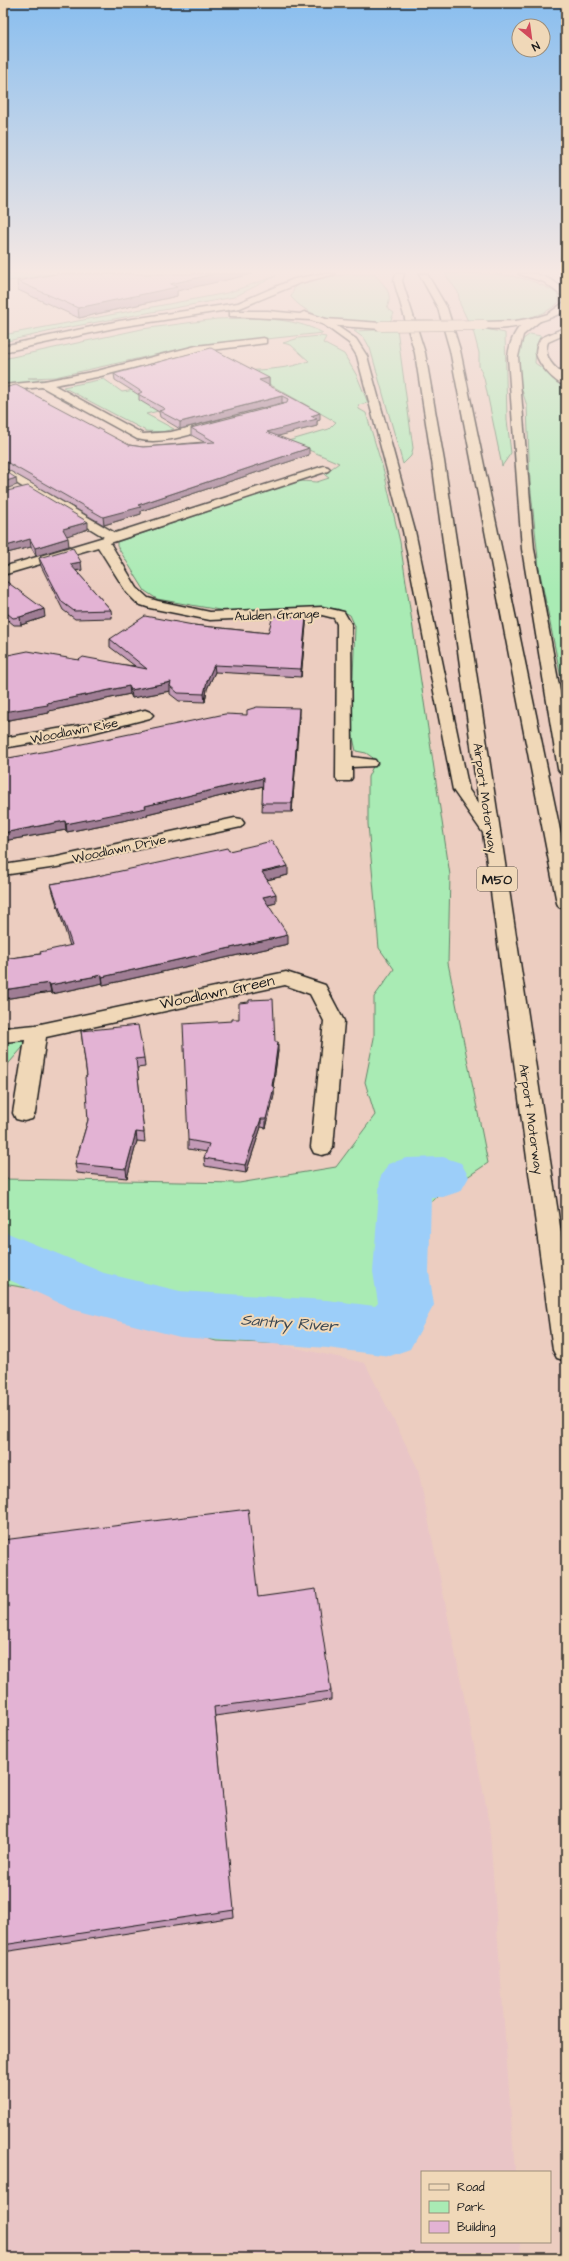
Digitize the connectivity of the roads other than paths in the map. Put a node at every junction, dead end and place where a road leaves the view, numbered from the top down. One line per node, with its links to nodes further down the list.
1 (68, 380): 6 (main road)
2 (368, 380): 23 (main road)
3 (424, 380): 23 (main road, Airport Motorway / M50)
4 (461, 380): 24 (main road)
5 (515, 380): 19 (main road)
6 (44, 384): 7 (main road); 8 (main road)
7 (3, 388)
8 (228, 421)
9 (3, 470): 11 (main road, Aulden Grange)
10 (324, 474): 13 (main road)
11 (31, 487): 12 (main road); 13 (main road, Aulden Grange)
12 (17, 491)
13 (106, 540): 14 (main road); 17 (main road, Aulden Grange)
14 (3, 571)
15 (145, 715): 16 (main road, Woodlawn Rise)
16 (3, 743)
17 (344, 761): 18 (main road); 20 (main road, Aulden Grange)
18 (369, 763)
19 (566, 769)
20 (344, 778)
21 (235, 823): 25 (main road, Woodlawn Drive)
22 (566, 833): 24 (main road)
23 (491, 834): 31 (main road, Airport Motorway / M50)
24 (555, 847): 26 (main road)
25 (3, 870)
26 (566, 903)
27 (36, 1032): 28 (main road, Woodlawn Green); 29 (main road); 30 (main road, Woodlawn Green)
28 (3, 1035)
29 (24, 1114)
30 (322, 1147)
31 (566, 1350)

